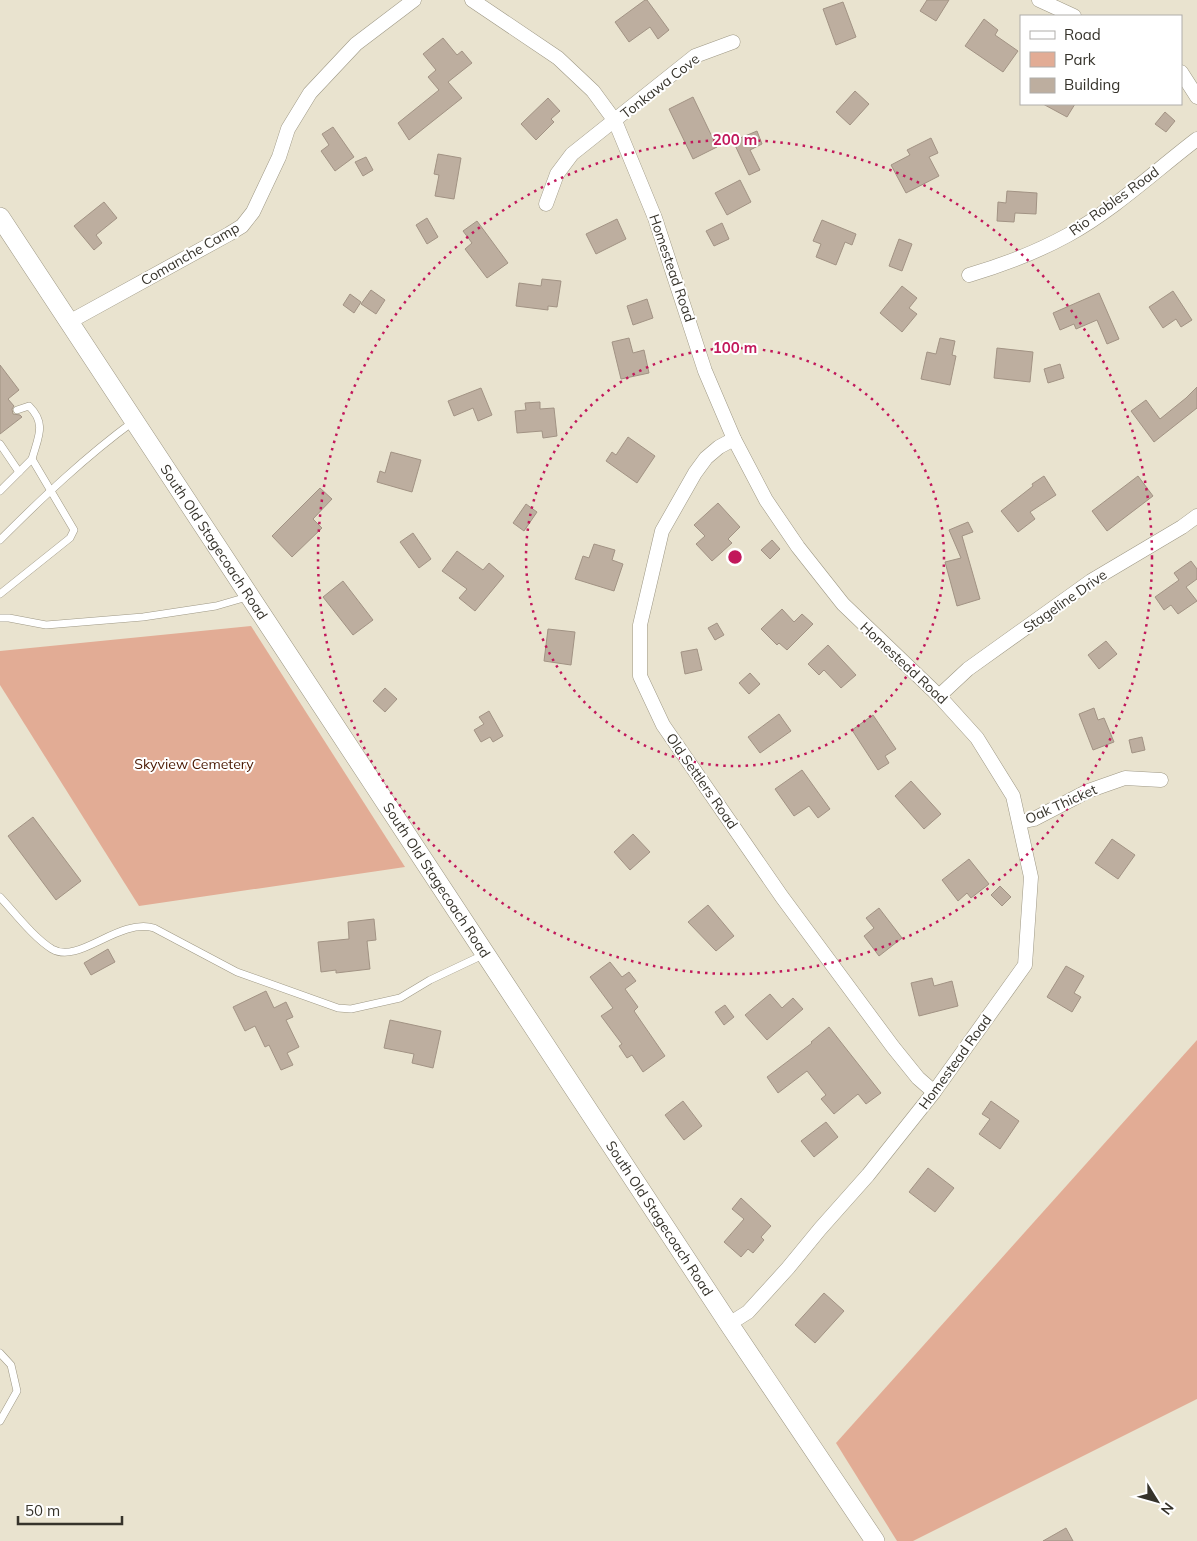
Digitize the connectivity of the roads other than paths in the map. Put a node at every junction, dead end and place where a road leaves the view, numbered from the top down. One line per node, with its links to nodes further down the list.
1 (414, 0): 13 (street, Comanche Camp)
2 (472, 0): 8 (street, Homestead Road)
3 (1038, 0): 4 (street)
4 (1072, 15)
5 (733, 42): 8 (street, Tonkawa Cove)
6 (1182, 74): 7 (street)
7 (1197, 97)
8 (615, 121): 10 (street, Tonkawa Cove); 16 (street, Homestead Road)
9 (1197, 139): 12 (street, Rio Robles Road)
10 (546, 204)
11 (0, 216): 13 (street, South Old Stagecoach Road)
12 (969, 275)
13 (69, 322): 15 (street, South Old Stagecoach Road)
14 (17, 410): 18 (lane)
15 (134, 421): 20 (lane); 25 (street, South Old Stagecoach Road)
16 (734, 439): 27 (street, Homestead Road); 32 (street, Old Settlers Road)
17 (0, 444): 19 (lane)
18 (32, 459): 19 (lane); 20 (lane)
19 (19, 472): 21 (lane)
20 (51, 489): 23 (lane); 24 (lane)
21 (0, 491)
22 (1197, 516): 27 (street, Stageline Drive)
23 (0, 540)
24 (0, 594)
25 (250, 596): 26 (lane); 31 (street, South Old Stagecoach Road)
26 (0, 618)
27 (939, 696): 29 (street, Homestead Road)
28 (1161, 780): 29 (street, Oak Thicket)
29 (1020, 822): 32 (street, Homestead Road)
30 (0, 897): 31 (lane)
31 (486, 953): 33 (street, South Old Stagecoach Road)
32 (934, 1092): 33 (street, Homestead Road)
33 (729, 1324): 36 (street, South Old Stagecoach Road)
34 (0, 1353): 35 (lane)
35 (0, 1421)
36 (875, 1541)

